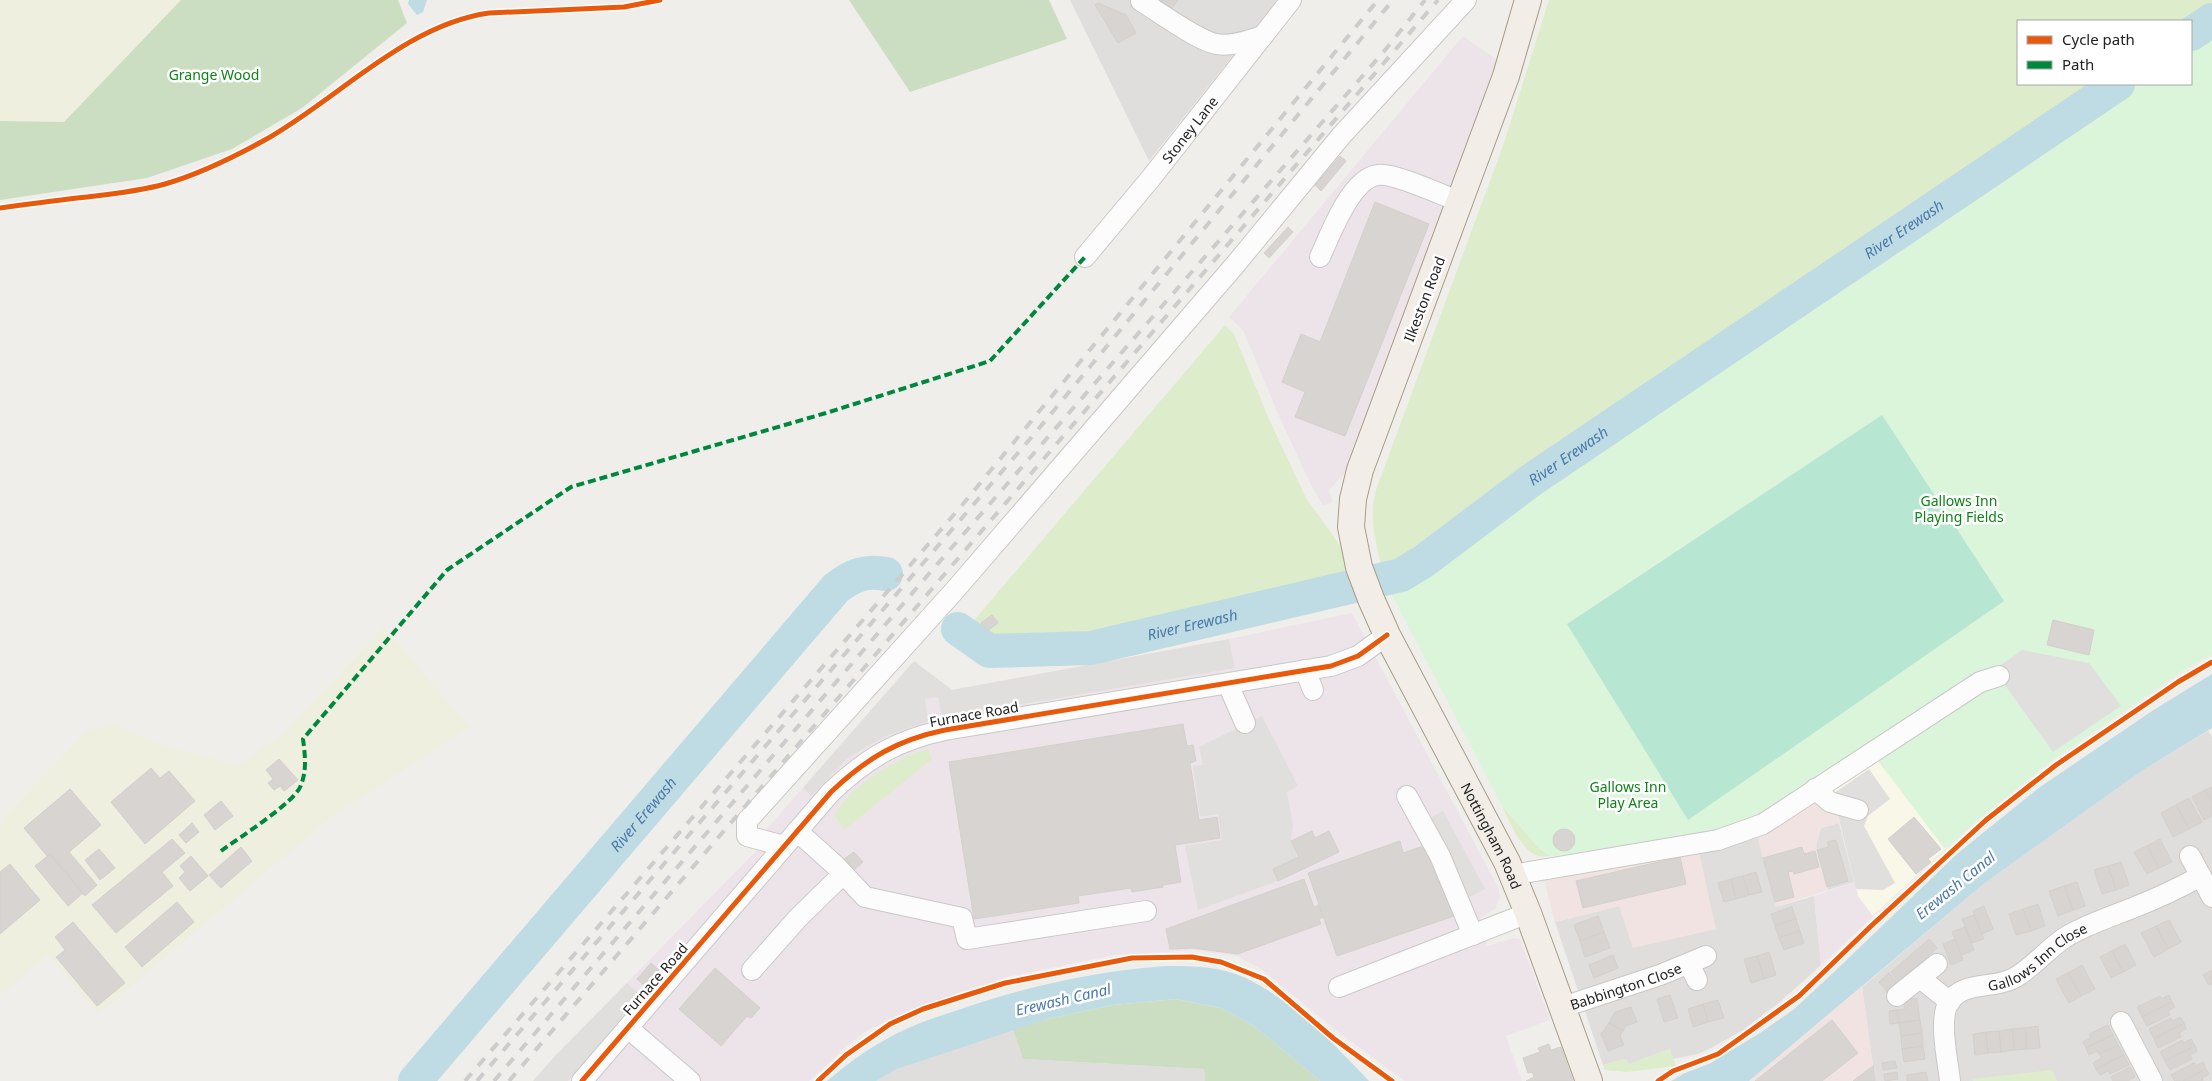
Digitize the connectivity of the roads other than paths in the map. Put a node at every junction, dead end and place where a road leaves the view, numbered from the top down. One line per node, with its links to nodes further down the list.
1 (1291, 0): 5 (street, Stoney Lane)
2 (1466, 0): 19 (street)
3 (1528, 0): 6 (main road, Ilkeston Road)
4 (1141, 1): 5 (street)
5 (1263, 36): 8 (street, Stoney Lane)
6 (1461, 202): 7 (street); 9 (main road, Ilkeston Road)
7 (1320, 256)
8 (1084, 257)
9 (1371, 599): 10 (main road, Nottingham Road)
10 (1387, 635): 11 (street, Furnace Road); 22 (main road, Nottingham Road)
11 (1305, 670): 13 (street, Furnace Road); 14 (street)
12 (1999, 676): 16 (street)
13 (1228, 684): 15 (street); 19 (street, Furnace Road)
14 (1313, 690)
15 (1245, 722)
16 (1816, 789): 18 (street); 22 (street)
17 (1407, 796): 27 (street)
18 (1858, 810)
19 (790, 839): 21 (street); 37 (street, Furnace Road)
20 (2190, 856): 23 (street)
21 (843, 874): 25 (street); 30 (street)
22 (1512, 875): 26 (main road, Nottingham Road)
23 (2201, 876): 24 (street); 34 (street, Gallows Inn Close)
24 (2212, 897)
25 (1146, 911)
26 (1528, 913): 27 (street); 35 (main road, Nottingham Road)
27 (1473, 935): 32 (street)
28 (1937, 964): 31 (street)
29 (1698, 967): 35 (street, Babbington Close)
30 (752, 970)
31 (1920, 978): 33 (street); 34 (street)
32 (1339, 987)
33 (1897, 996)
34 (1950, 1002): 41 (street)
35 (1563, 1008): 40 (main road, Nottingham Road)
36 (2121, 1022): 42 (street)
37 (628, 1028): 38 (street, Furnace Road); 39 (street)
38 (582, 1081)
39 (690, 1081)
40 (1589, 1081)
41 (1950, 1081)
42 (2152, 1081)

